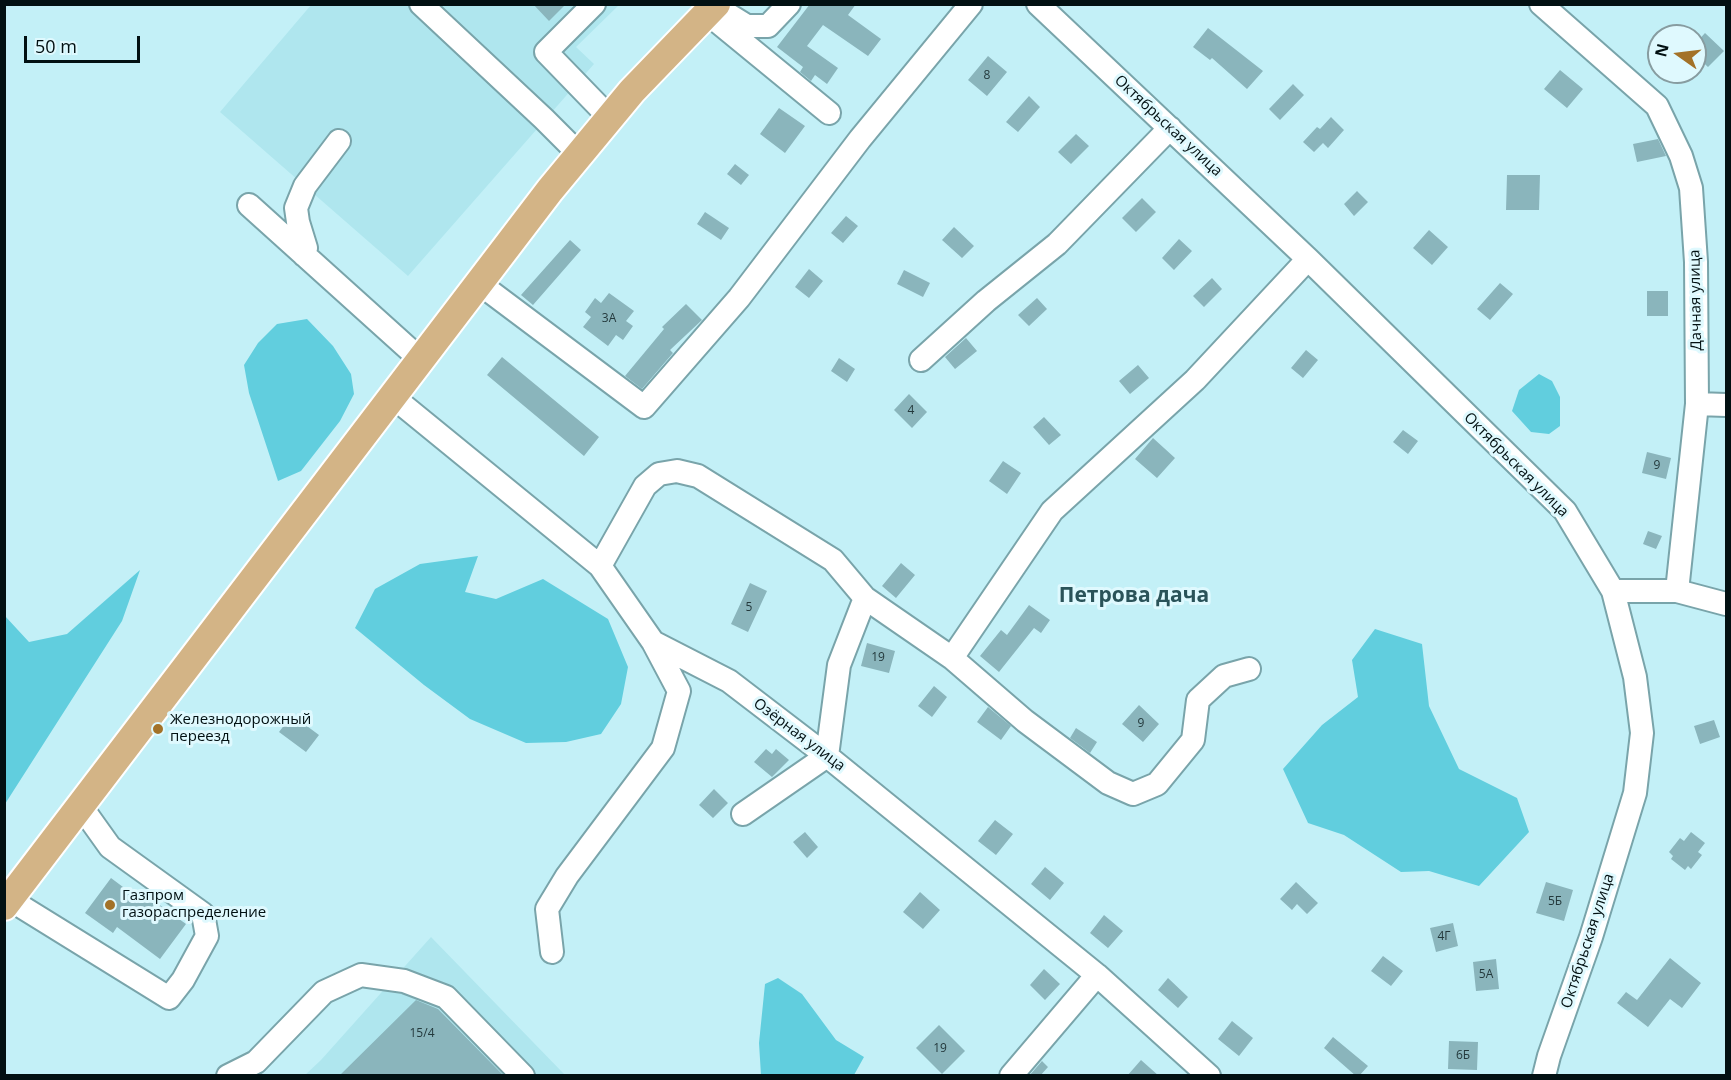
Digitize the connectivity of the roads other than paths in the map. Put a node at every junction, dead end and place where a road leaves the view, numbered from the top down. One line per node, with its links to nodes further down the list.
1 (421, 4): 12 (street)
2 (594, 4): 9 (street)
3 (789, 4): 7 (street)
4 (971, 4): 16 (street)
5 (1038, 4): 10 (street, Октябрьская улица)
6 (1541, 4): 20 (street, Дачная улица)
7 (712, 8): 8 (street); 9 (main road)
8 (829, 113)
9 (609, 117): 12 (main road)
10 (1170, 128): 15 (street, Октябрьская улица); 18 (street)
11 (339, 141): 14 (street)
12 (579, 154): 16 (main road)
13 (249, 205): 14 (street)
14 (304, 255): 17 (street)
15 (1308, 259): 23 (street, Октябрьская улица); 28 (street)
16 (480, 284): 17 (main road)
17 (421, 360): 19 (main road)
18 (921, 360)
19 (393, 397): 22 (street, Озёрная улица); 31 (main road)
20 (1697, 404): 21 (street); 24 (street, Дачная улица)
21 (1726, 405)
22 (600, 566): 25 (street); 27 (street, Озёрная улица)
23 (1613, 591): 24 (street); 40 (street, Октябрьская улица)
24 (1677, 591): 26 (street)
25 (865, 598): 28 (street); 30 (street)
26 (1726, 604)
27 (653, 642): 30 (street, Озёрная улица); 34 (street)
28 (952, 658): 29 (street)
29 (1249, 669)
30 (827, 756): 32 (street); 35 (street, Озёрная улица)
31 (80, 805): 33 (main road); 33 (street)
32 (743, 814)
33 (7, 903)
34 (552, 952)
35 (1097, 975): 38 (street); 39 (street, Озёрная улица)
36 (228, 1076): 37 (street)
37 (523, 1076)
38 (1011, 1076)
39 (1209, 1076)
40 (1544, 1076)

